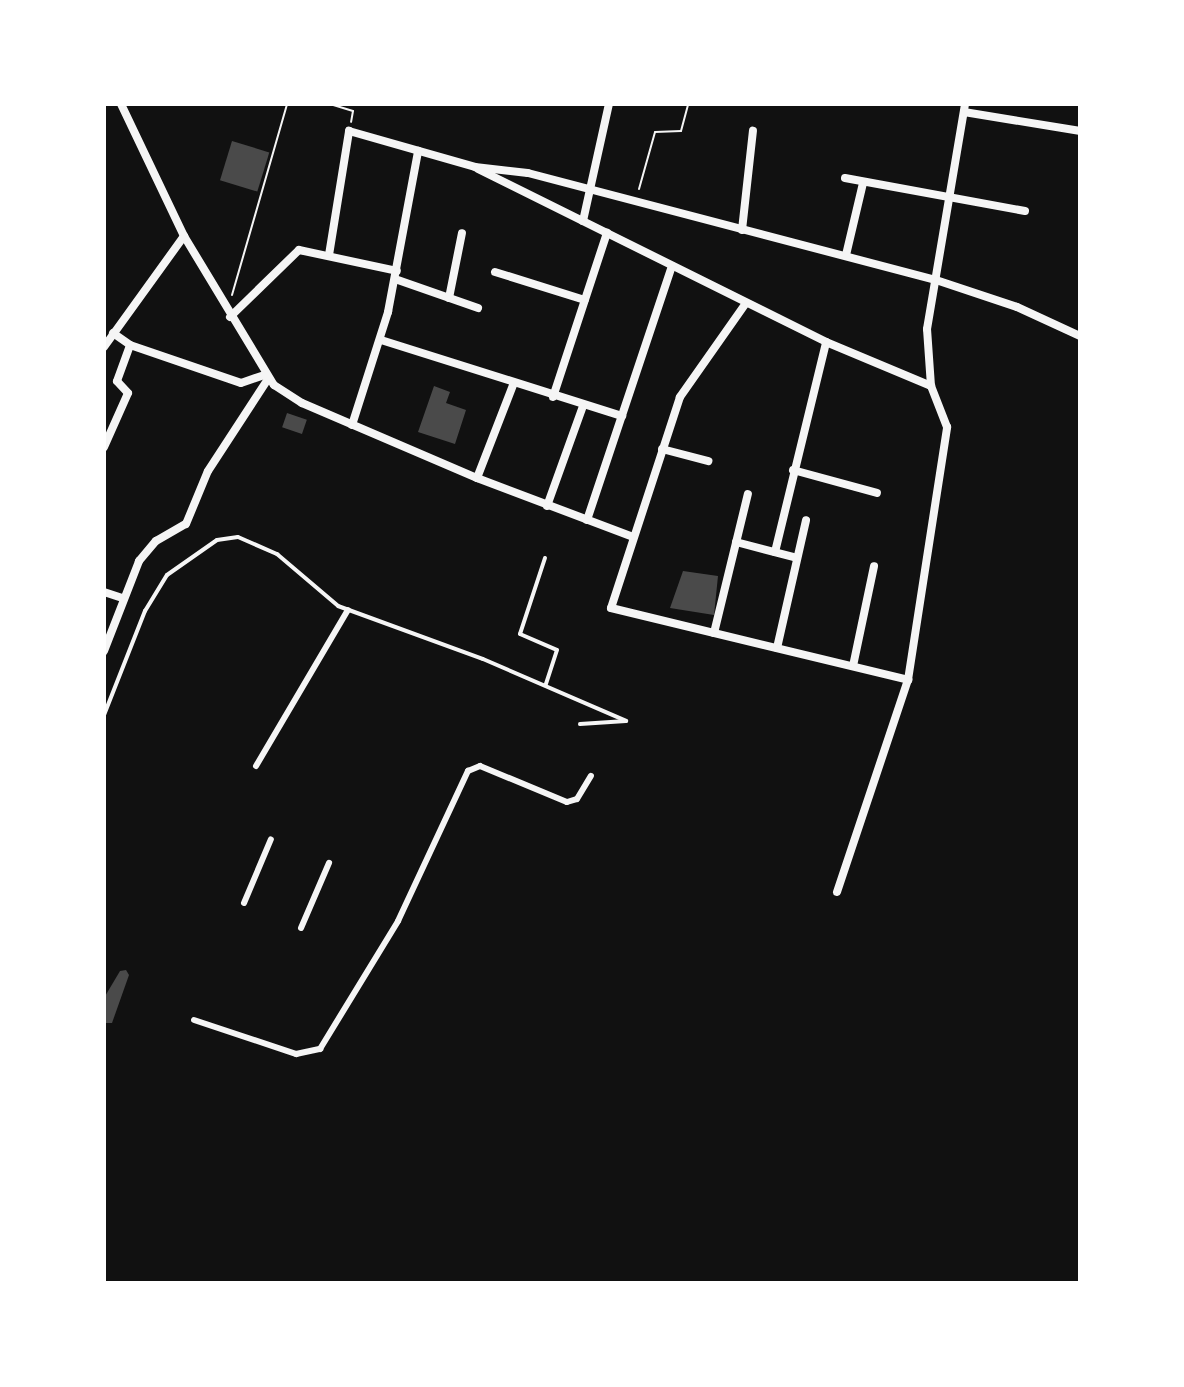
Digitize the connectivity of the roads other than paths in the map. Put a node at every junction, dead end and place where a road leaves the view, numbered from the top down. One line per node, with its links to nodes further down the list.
1 (609, 104): 10 (street)
2 (124, 106): 17 (street)
3 (965, 108): 5 (street); 11 (street)
4 (753, 131): 14 (street)
5 (1080, 131)
6 (418, 151): 7 (street); 18 (street); 22 (street)
7 (475, 167): 10 (street); 13 (street)
8 (845, 178): 9 (street)
9 (863, 183): 11 (street); 19 (street)
10 (592, 189): 13 (street); 14 (street)
11 (953, 201): 12 (street); 23 (street)
12 (1025, 211)
13 (583, 221): 16 (street)
14 (742, 230): 19 (street)
15 (462, 233): 24 (street)
16 (607, 233): 20 (street); 25 (street)
17 (184, 236): 28 (street); 29 (street)
18 (329, 255): 22 (street); 28 (street)
19 (846, 255): 23 (street)
20 (672, 266): 26 (street); 40 (street)
21 (495, 272): 25 (street)
22 (396, 275): 24 (street); 31 (street)
23 (936, 280): 30 (street); 37 (street)
24 (449, 298): 27 (street)
25 (585, 300): 38 (street)
26 (746, 303): 32 (street); 43 (street)
27 (478, 308)
28 (229, 314): 35 (street)
29 (113, 333): 33 (street); 34 (street)
30 (1080, 336)
31 (381, 340): 36 (street); 41 (street)
32 (826, 342): 37 (street); 45 (street)
33 (130, 345): 35 (street); 42 (street)
34 (104, 347)
35 (266, 377): 41 (street); 59 (street)
36 (513, 385): 38 (street); 46 (street)
37 (931, 386): 65 (street)
38 (553, 397): 39 (street)
39 (583, 406): 40 (street); 49 (street)
40 (622, 416): 50 (street)
41 (352, 425): 46 (street)
42 (104, 447)
43 (662, 449): 44 (street); 52 (street)
44 (708, 461)
45 (793, 470): 47 (street); 54 (street)
46 (477, 478): 49 (street)
47 (877, 493)
48 (748, 494): 53 (street)
49 (547, 506): 50 (street)
50 (587, 520): 52 (street)
51 (806, 520): 56 (street)
52 (633, 537): 61 (street)
53 (736, 542): 54 (street); 61 (street)
54 (775, 552): 56 (street)
55 (545, 558): 66 (lane)
56 (797, 558): 62 (street)
57 (874, 566): 64 (street)
58 (104, 592): 59 (street)
59 (123, 598): 63 (street)
60 (348, 610): 66 (lane); 67 (lane); 69 (street)
61 (714, 633): 62 (street)
62 (777, 648): 64 (street)
63 (104, 651)
64 (853, 666): 65 (street)
65 (908, 680): 73 (street)
66 (545, 685): 68 (lane)
67 (104, 715)
68 (580, 724)
69 (256, 766)
70 (591, 776): 76 (street)
71 (271, 839): 74 (street)
72 (329, 863): 75 (street)
73 (837, 892)
74 (244, 903)
75 (301, 928)
76 (194, 1020)

